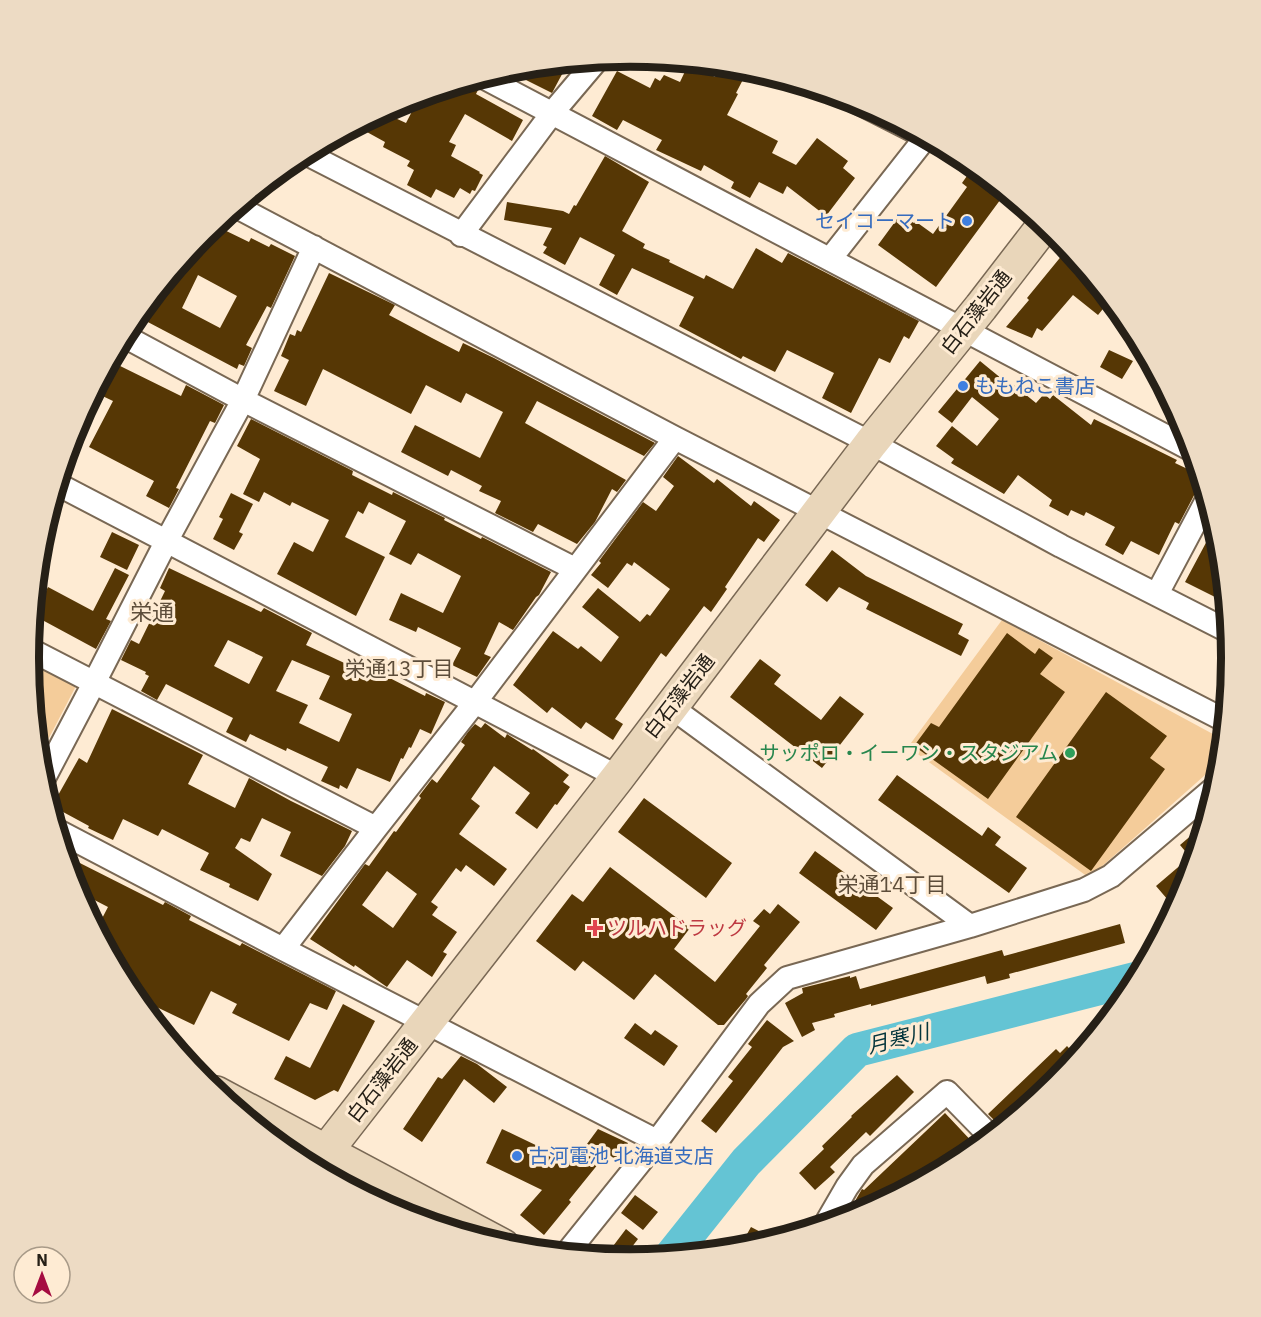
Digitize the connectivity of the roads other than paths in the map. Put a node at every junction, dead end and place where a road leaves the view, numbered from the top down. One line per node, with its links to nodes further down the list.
1 (590, 68): 3 (street)
2 (495, 83): 3 (street)
3 (553, 112): 8 (street); 10 (street)
4 (921, 143): 10 (street)
5 (315, 158): 8 (street)
6 (244, 211): 9 (street)
7 (1039, 231): 11 (main road, 白石藻岩通)
8 (461, 235): 16 (street)
9 (314, 247): 13 (street); 14 (street)
10 (830, 259): 11 (street)
11 (962, 331): 15 (street); 16 (main road, 白石藻岩通)
12 (132, 340): 13 (street)
13 (243, 400): 20 (street); 21 (street)
14 (675, 438): 19 (street); 21 (street)
15 (1182, 446)
16 (862, 456): 19 (main road, 白石藻岩通); 22 (street)
17 (64, 488): 20 (street)
18 (1203, 508): 22 (street)
19 (823, 509): 27 (main road, 白石藻岩通); 28 (street)
20 (167, 540): 25 (street); 26 (street)
21 (575, 569): 26 (street)
22 (1157, 594): 23 (street)
23 (1221, 627)
24 (39, 654): 25 (street)
25 (94, 683): 29 (street); 32 (street)
26 (476, 701): 30 (street); 32 (street)
27 (672, 707): 30 (main road, 白石藻岩通); 34 (street)
28 (1219, 717)
29 (49, 768)
30 (618, 777): 36 (main road, 白石藻岩通)
31 (1206, 794): 34 (street)
32 (376, 828): 35 (street)
33 (66, 835): 35 (street)
34 (970, 926): 39 (street)
35 (284, 949): 36 (street)
36 (427, 1023): 39 (street); 40 (main road, 白石藻岩通)
37 (273, 1130): 40 (main road)
38 (986, 1132): 41 (street)
39 (657, 1141): 43 (street)
40 (319, 1160): 42 (main road)
41 (831, 1215)
42 (454, 1223)
43 (572, 1247)

